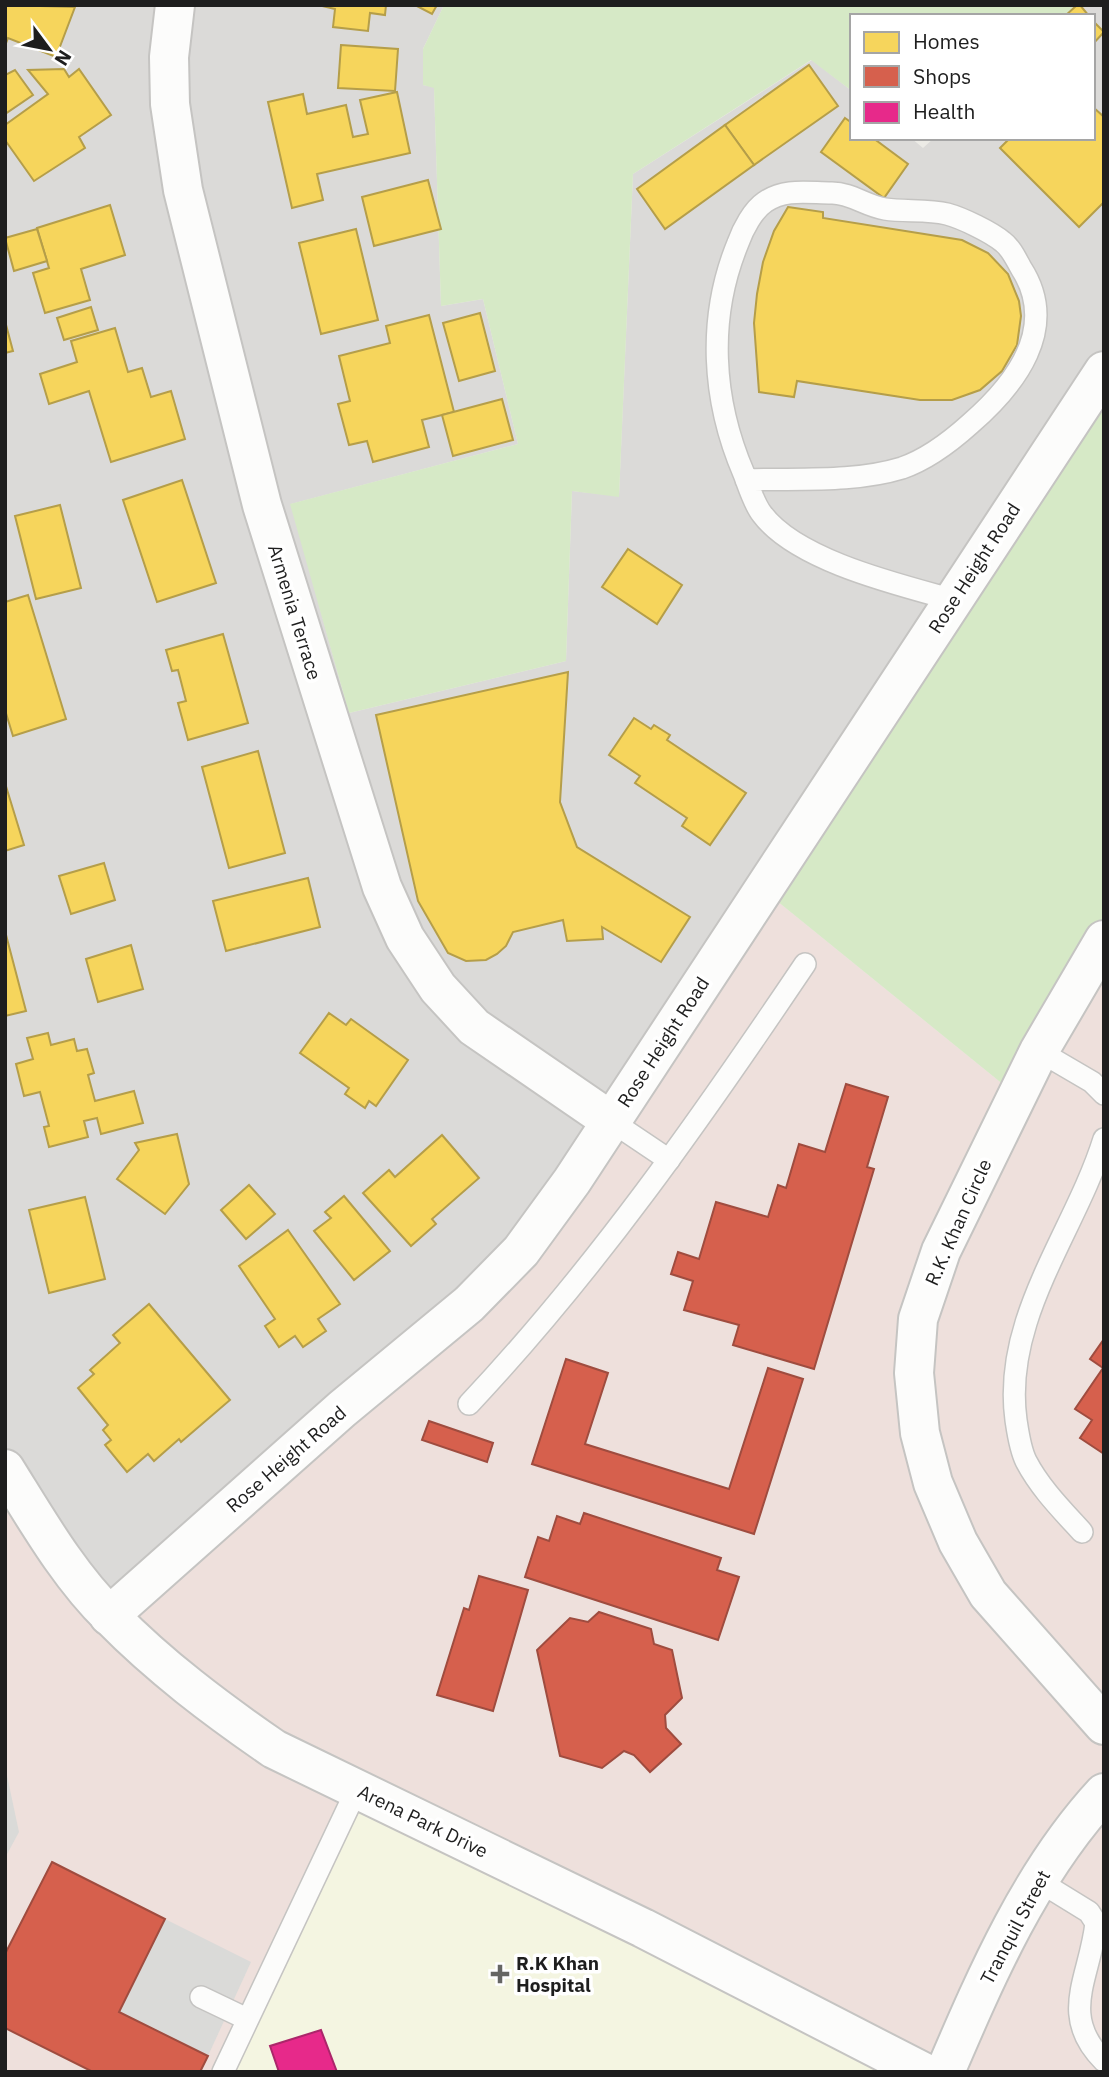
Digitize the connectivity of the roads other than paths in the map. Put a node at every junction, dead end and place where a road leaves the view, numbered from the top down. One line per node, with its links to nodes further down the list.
1 (175, 5): 9 (street, Armenia Terrace)
2 (1104, 371): 4 (street, Rose Height Road)
3 (746, 480): 3 (lane); 4 (lane)
4 (954, 600): 9 (street, Rose Height Road)
5 (1104, 940): 7 (street, R.K. Khan Circle)
6 (805, 964): 11 (lane)
7 (1039, 1051): 8 (lane); 16 (street, R.K. Khan Circle)
8 (1104, 1094)
9 (611, 1121): 11 (lane); 15 (street, Rose Height Road)
10 (1104, 1139): 14 (lane)
11 (669, 1160): 12 (lane)
12 (469, 1404)
13 (5, 1469): 15 (street, Arena Park Drive)
14 (1082, 1532)
15 (109, 1616): 17 (street, Arena Park Drive)
16 (1104, 1725)
17 (357, 1789): 21 (lane); 24 (street, Arena Park Drive)
18 (1104, 1793): 19 (street, Tranquil Street)
19 (1037, 1880): 22 (lane); 25 (street, Tranquil Street)
20 (201, 1997): 21 (lane)
21 (247, 2019): 23 (lane)
22 (1104, 2061)
23 (223, 2072)
24 (923, 2072)
25 (945, 2072)

